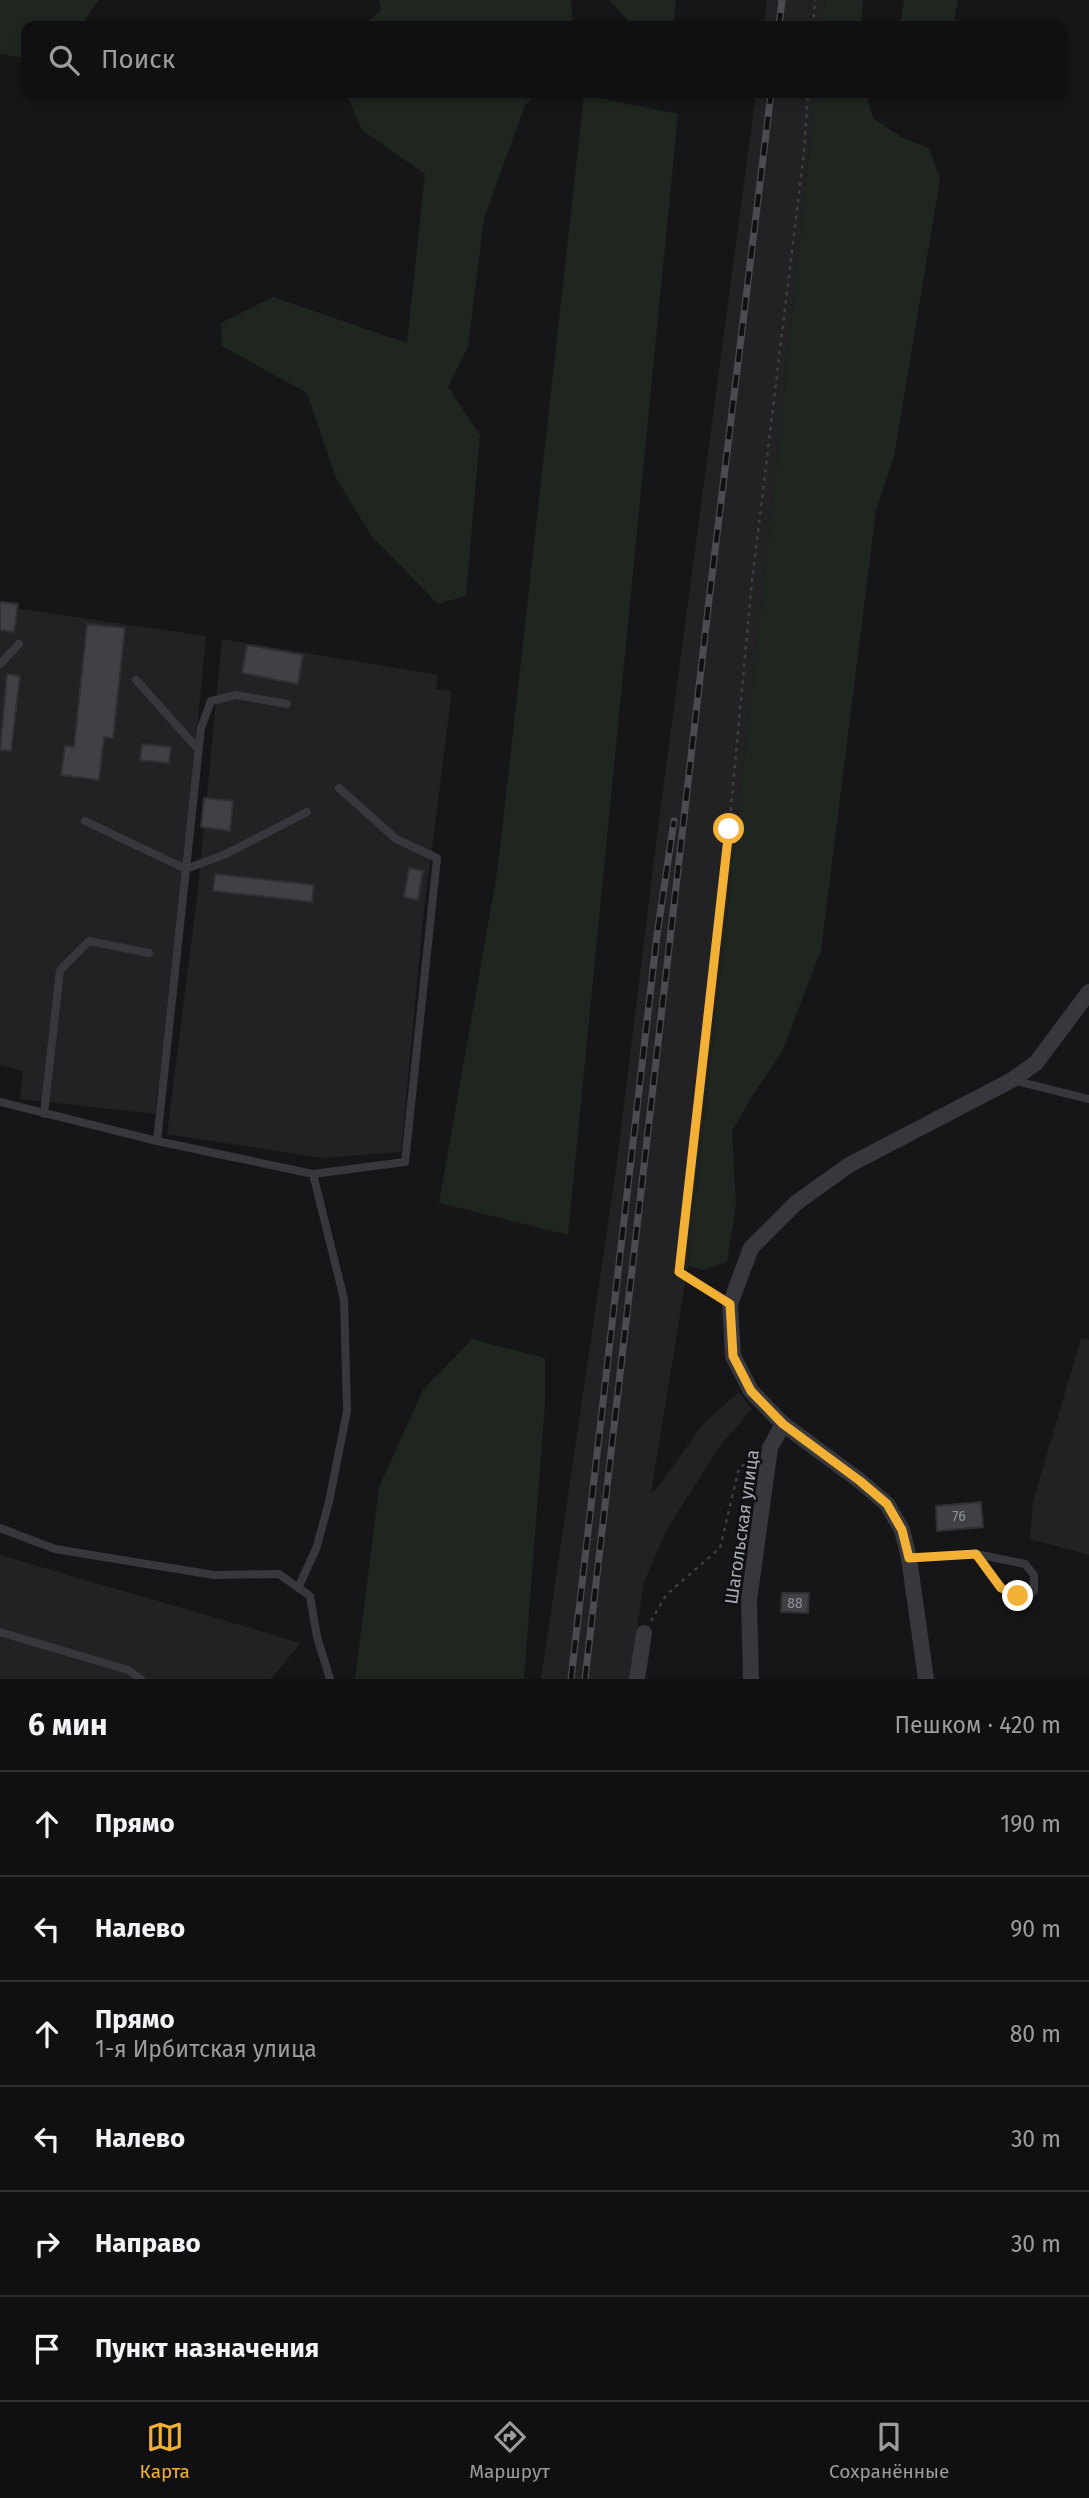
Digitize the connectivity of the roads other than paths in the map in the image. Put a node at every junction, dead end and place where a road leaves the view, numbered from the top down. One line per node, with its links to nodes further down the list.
1 (19, 644): 2 (lane)
2 (0, 664)
3 (136, 680): 5 (lane)
4 (287, 704): 5 (lane)
5 (198, 749): 9 (lane)
6 (339, 788): 17 (lane)
7 (307, 812): 9 (lane)
8 (85, 821): 9 (lane)
9 (186, 869): 16 (lane)
10 (149, 953): 15 (lane)
11 (1089, 992): 12 (street)
12 (1012, 1080): 13 (lane); 18 (street)
13 (1089, 1100)
14 (0, 1102): 15 (lane)
15 (44, 1114): 16 (lane)
16 (157, 1141): 17 (lane)
17 (313, 1174): 22 (lane)
18 (783, 1424): 21 (street); 28 (street, Шагольская улица)
19 (0, 1528): 22 (lane)
20 (976, 1554): 20 (lane); 21 (lane)
21 (909, 1558): 29 (street)
22 (298, 1588): 26 (lane)
23 (0, 1632): 25 (lane)
24 (644, 1633): 27 (street)
25 (141, 1679)
26 (330, 1679)
27 (637, 1679)
28 (751, 1679)
29 (926, 1679)

